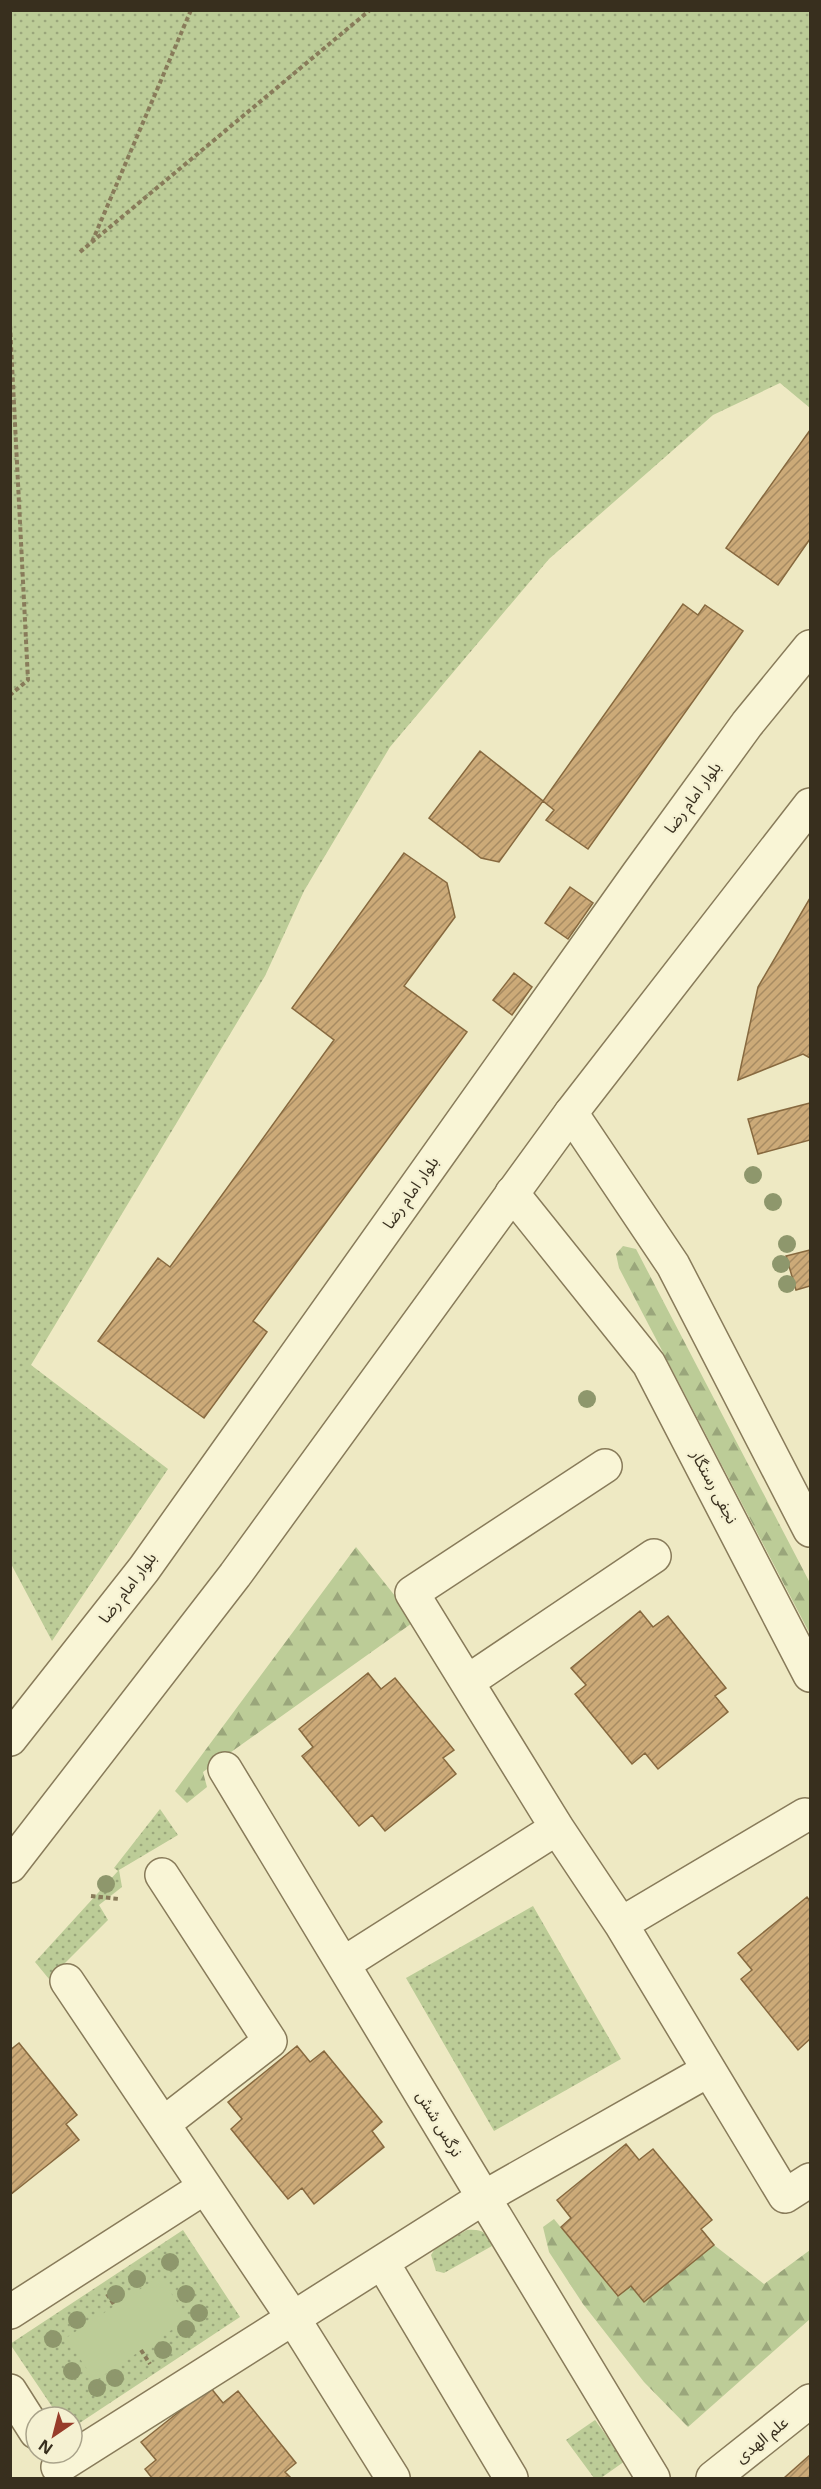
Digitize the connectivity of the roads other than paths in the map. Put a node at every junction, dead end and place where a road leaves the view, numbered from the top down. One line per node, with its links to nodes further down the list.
1 (810, 647): 10 (street, بلوار امام رضا)
2 (810, 805): 3 (street)
3 (571, 1113): 4 (street); 6 (street)
4 (512, 1193): 8 (street, نجفی رستگار); 14 (street)
5 (605, 1466): 9 (street)
6 (810, 1530)
7 (654, 1556): 9 (street)
8 (810, 1675)
9 (467, 1682): 13 (street)
10 (10, 1739)
11 (225, 1769): 17 (street, نرگس شش)
12 (805, 1815): 16 (street)
13 (557, 1828): 16 (street); 17 (street)
14 (10, 1866)
15 (162, 1875): 20 (street)
16 (621, 1924): 19 (street)
17 (343, 1964): 23 (street, نرگس شش)
18 (67, 1981): 20 (street)
19 (708, 2072): 21 (street); 23 (street)
20 (163, 2124): 22 (street)
21 (810, 2180)
22 (205, 2187): 25 (street); 26 (street)
23 (483, 2198): 24 (street); 33 (street, نرگس شش)
24 (382, 2262): 26 (street); 32 (street)
25 (10, 2312)
26 (293, 2318): 30 (street); 31 (street)
27 (10, 2391): 29 (street)
28 (810, 2401): 34 (street, علم الهدی)
29 (24, 2413)
30 (57, 2466)
31 (393, 2478)
32 (511, 2478)
33 (654, 2478)
34 (713, 2478)

